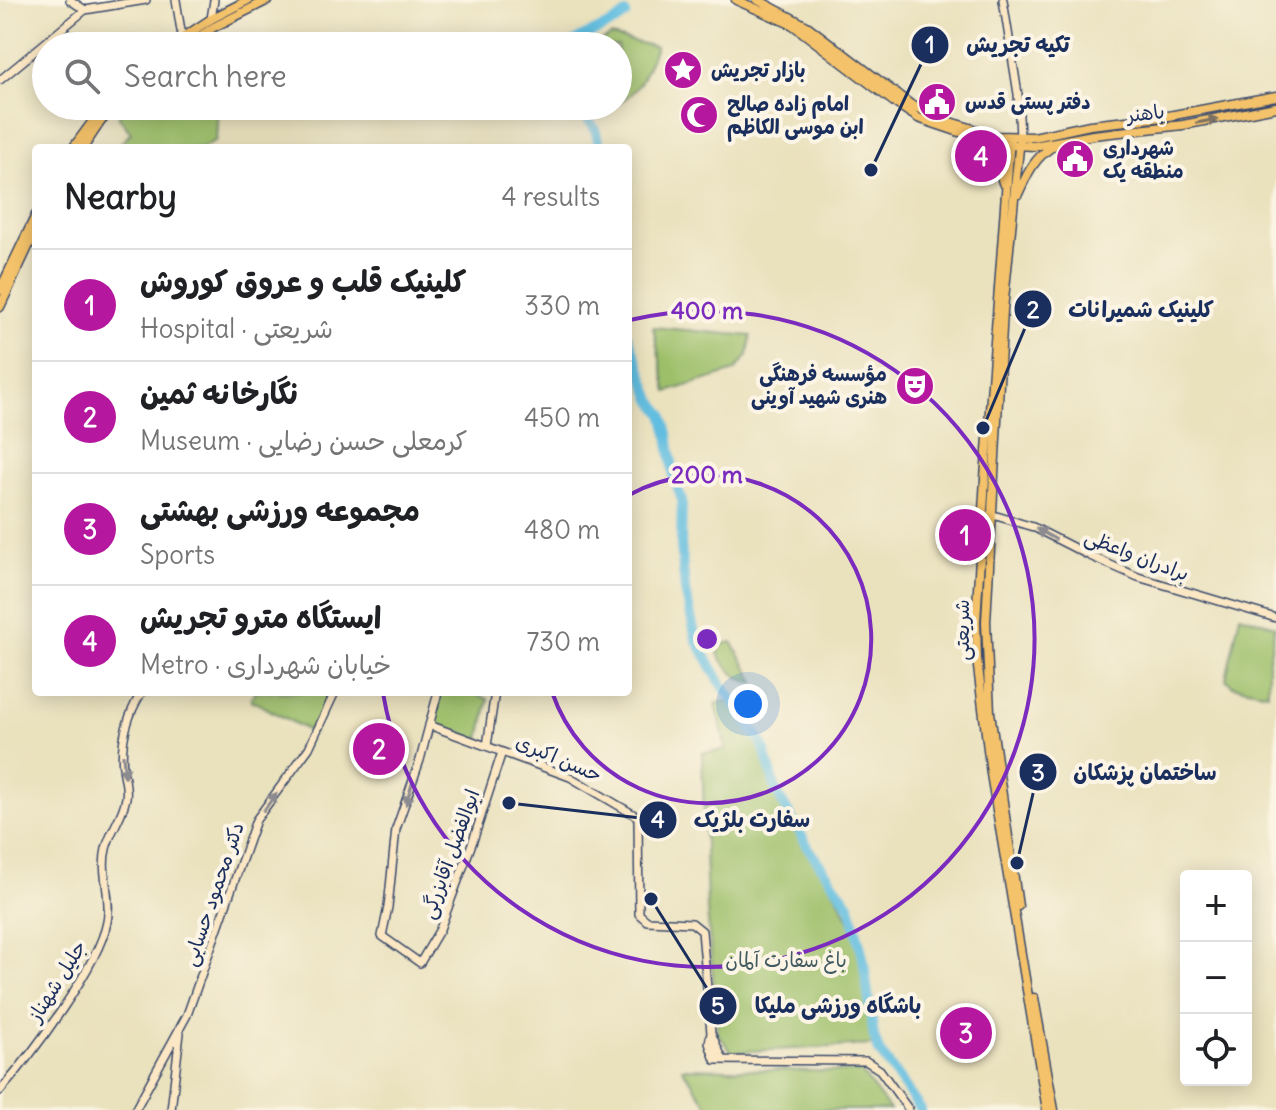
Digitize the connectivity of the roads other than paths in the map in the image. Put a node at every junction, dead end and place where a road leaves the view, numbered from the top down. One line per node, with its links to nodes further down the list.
1 (70, 0): 10 (street)
2 (146, 0): 10 (street)
3 (176, 0): 13 (street)
4 (214, 0): 11 (street)
5 (248, 0): 11 (main road)
6 (268, 0): 15 (main road)
7 (736, 0): 22 (main road)
8 (758, 0): 23 (main road)
9 (1003, 0): 25 (street)
10 (85, 10): 12 (street)
11 (211, 19): 14 (main road)
12 (58, 32)
13 (182, 32)
14 (196, 32)
15 (204, 32)
16 (32, 54): 17 (street)
17 (0, 80)
18 (1276, 96): 25 (main road, باهنر)
19 (1276, 107): 24 (main road, باهنر, one-way to 19)
20 (94, 120): 26 (main road)
21 (102, 120): 27 (main road)
22 (970, 137): 23 (main road); 30 (main road)
23 (1009, 142): 25 (main road); 28 (main road, شریعتی)
24 (1062, 142): 25 (main road, باهنر); 31 (main road)
25 (1020, 143): 29 (main road, شریعتی)
26 (76, 144)
27 (86, 144)
28 (1006, 182): 29 (main road); 30 (main road, شریعتی)
29 (1017, 184): 31 (main road, شریعتی)
30 (1004, 196): 42 (main road, شریعتی)
31 (1015, 202): 36 (main road, شریعتی)
32 (32, 223): 34 (main road)
33 (32, 239): 35 (main road)
34 (0, 290)
35 (0, 307)
36 (990, 514): 37 (street, برادران واعظی, one-way to 36); 42 (main road, شریعتی)
37 (1276, 618)
38 (140, 696): 49 (street, جلیل شهناز, one-way to 49)
39 (333, 696): 46 (street, دکتر محمود حسابی, one-way to 39)
40 (437, 696): 43 (street)
41 (494, 696): 44 (street, حسن اکبری)
42 (986, 708): 53 (main road, شریعتی); 54 (main road, شریعتی)
43 (429, 725): 44 (street); 45 (street, ابوالفضل آقابزرگی, one-way to 45)
44 (487, 746): 45 (street, حسن اکبری)
45 (502, 752): 52 (street, حسن اکبری)
46 (180, 1030): 47 (street); 48 (street)
47 (156, 1069): 48 (street); 50 (street)
48 (175, 1076): 51 (street)
49 (0, 1091)
50 (135, 1110)
51 (171, 1110)
52 (912, 1110)
53 (1047, 1110)
54 (1054, 1110)

